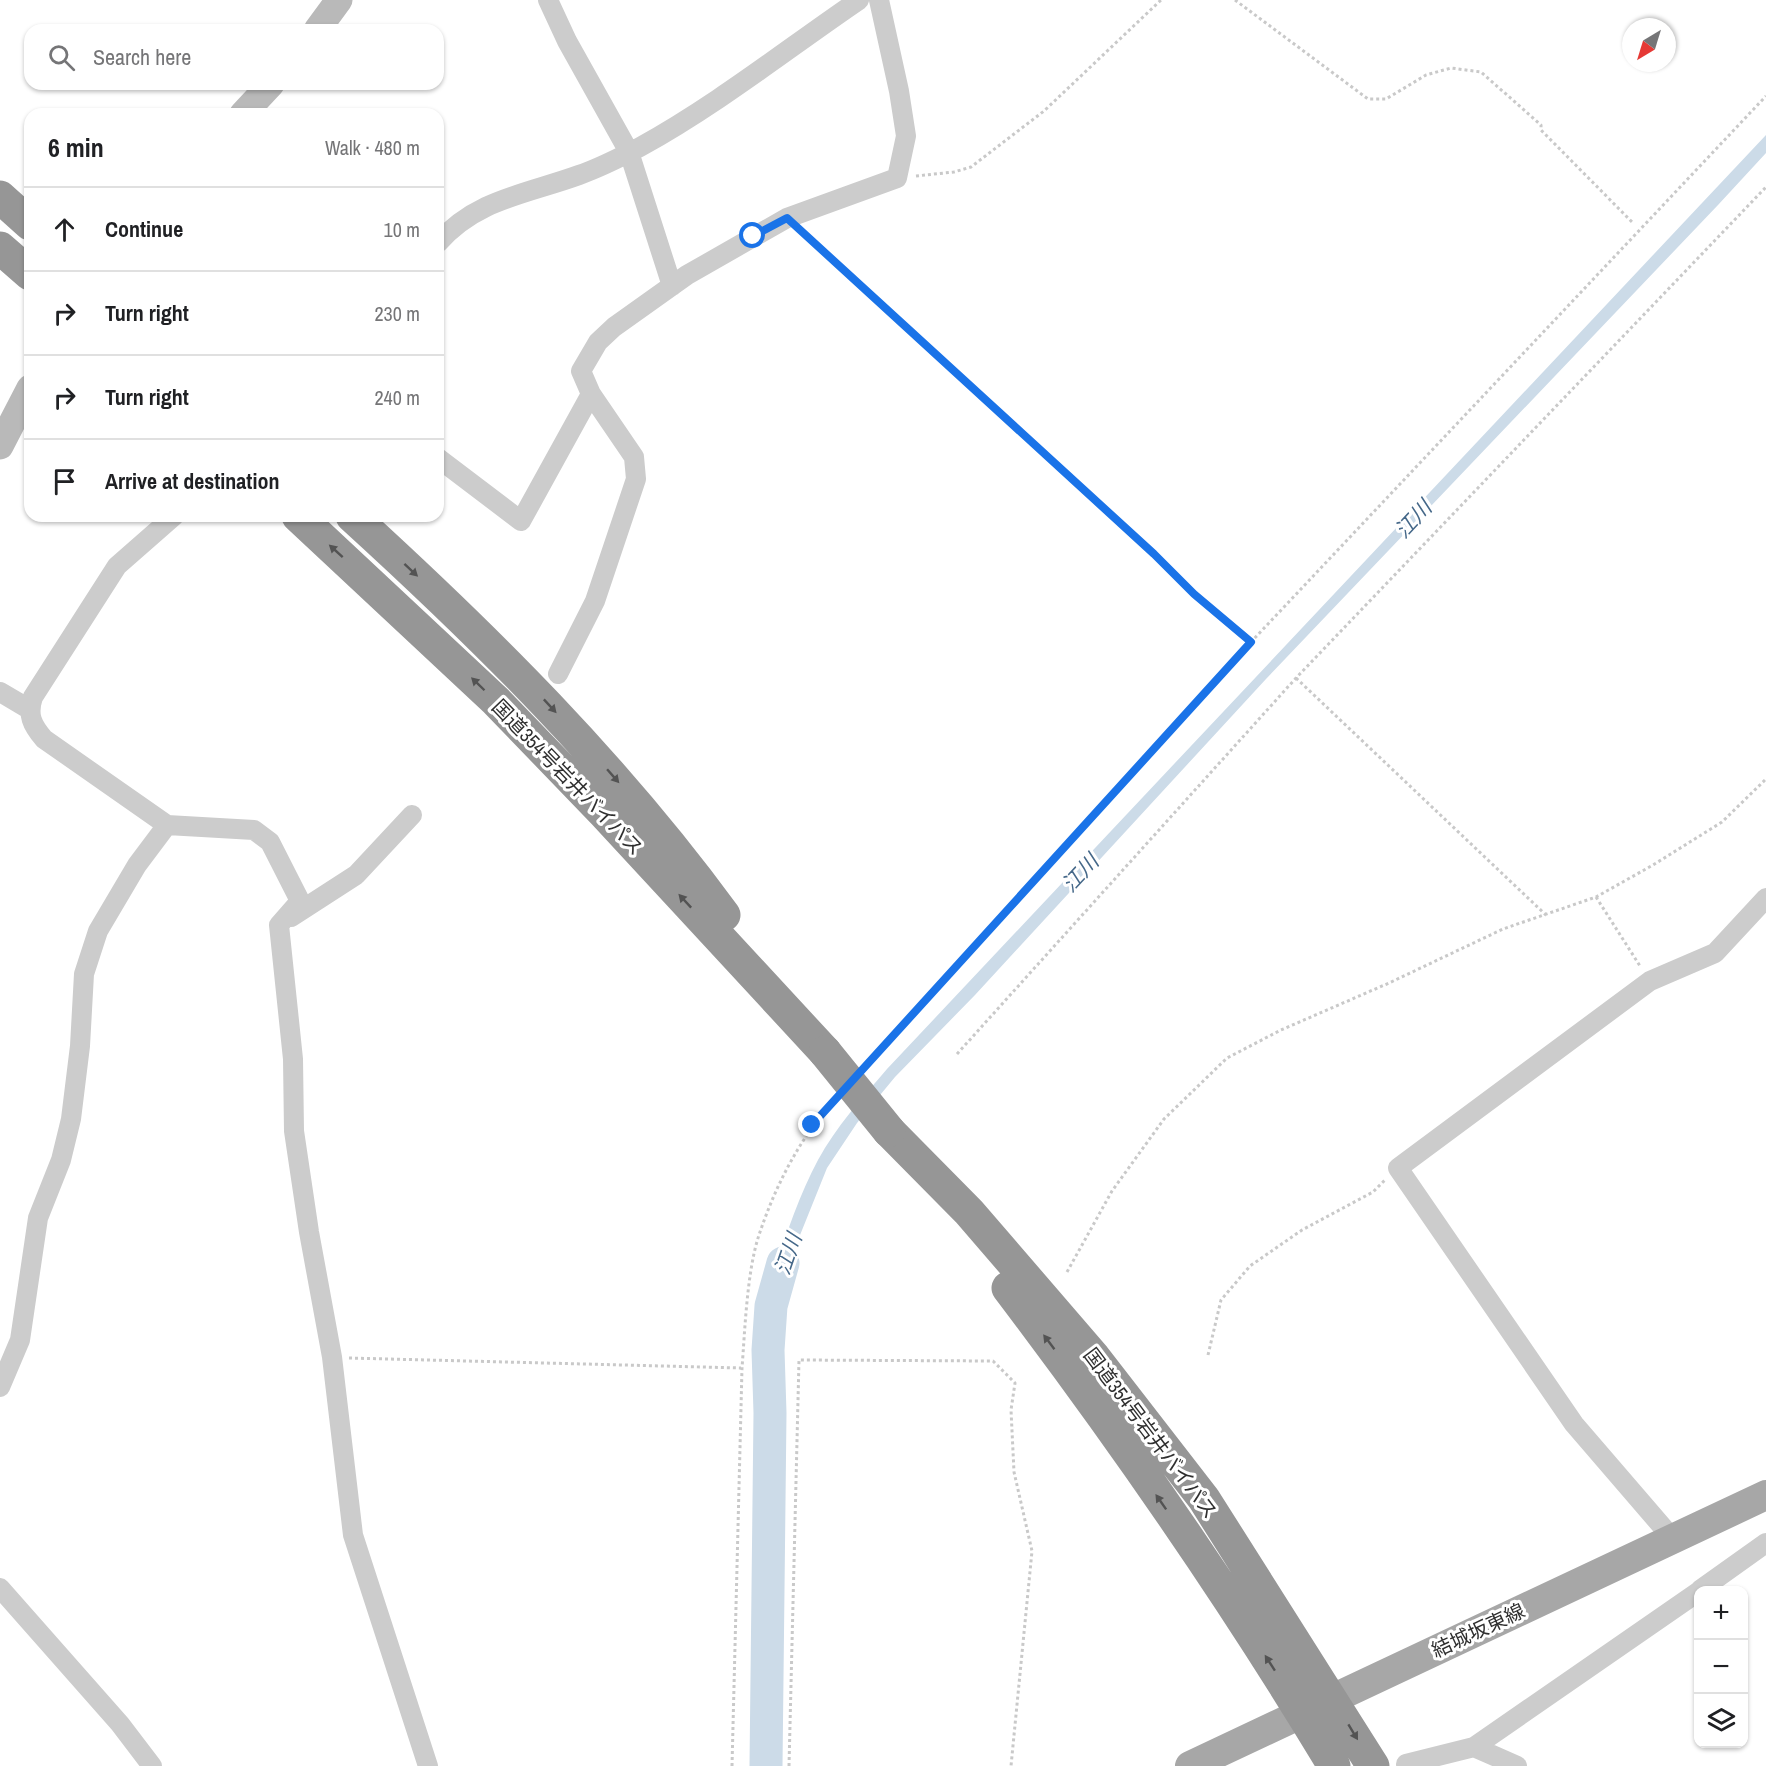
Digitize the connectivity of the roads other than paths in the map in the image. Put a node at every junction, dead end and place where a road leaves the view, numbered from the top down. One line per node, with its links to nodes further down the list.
1 (339, 0): 5 (main road)
2 (548, 0): 8 (street)
3 (859, 0): 8 (street)
4 (879, 0): 14 (street)
5 (321, 24)
6 (265, 90): 7 (main road)
7 (249, 108)
8 (629, 152): 11 (street); 14 (street)
9 (0, 197): 10 (highway)
10 (24, 219)
11 (444, 236)
12 (0, 248): 13 (highway)
13 (24, 269)
14 (672, 286): 15 (street)
15 (591, 394): 18 (street); 22 (street)
16 (24, 400): 17 (main road)
17 (0, 446)
18 (444, 463)
19 (167, 522): 24 (street)
20 (304, 522): 29 (highway, 国道354号岩井バイパス, one-way to 20)
21 (358, 522): 29 (highway, 国道354号岩井バイパス, one-way to 29)
22 (558, 674)
23 (0, 692): 24 (street)
24 (30, 709): 26 (street)
25 (412, 815): 28 (street)
26 (167, 825): 28 (street); 31 (street)
27 (1766, 898): 33 (street)
28 (279, 925): 42 (street)
29 (825, 1052): 30 (highway, 国道354号岩井バイパス, bridge)
30 (889, 1131): 38 (highway, 国道354号岩井バイパス); 39 (highway, 国道354号岩井バイパス, one-way to 30)
31 (0, 1387)
32 (1766, 1495): 33 (main road, 結城坂東線)
33 (1672, 1539): 38 (main road, 結城坂東線)
34 (1766, 1543): 35 (street)
35 (1706, 1586)
36 (0, 1588): 41 (street)
37 (1694, 1594): 40 (street)
38 (1332, 1698): 39 (main road, 結城坂東線); 45 (highway, 国道354号岩井バイパス, one-way to 45)
39 (1302, 1713): 43 (main road, 結城坂東線); 44 (highway, 国道354号岩井バイパス)
40 (1474, 1747): 46 (street); 47 (street); 48 (street)
41 (152, 1766)
42 (428, 1766)
43 (1190, 1766)
44 (1334, 1766)
45 (1373, 1766)
46 (1408, 1766)
47 (1480, 1766)
48 (1517, 1766)

